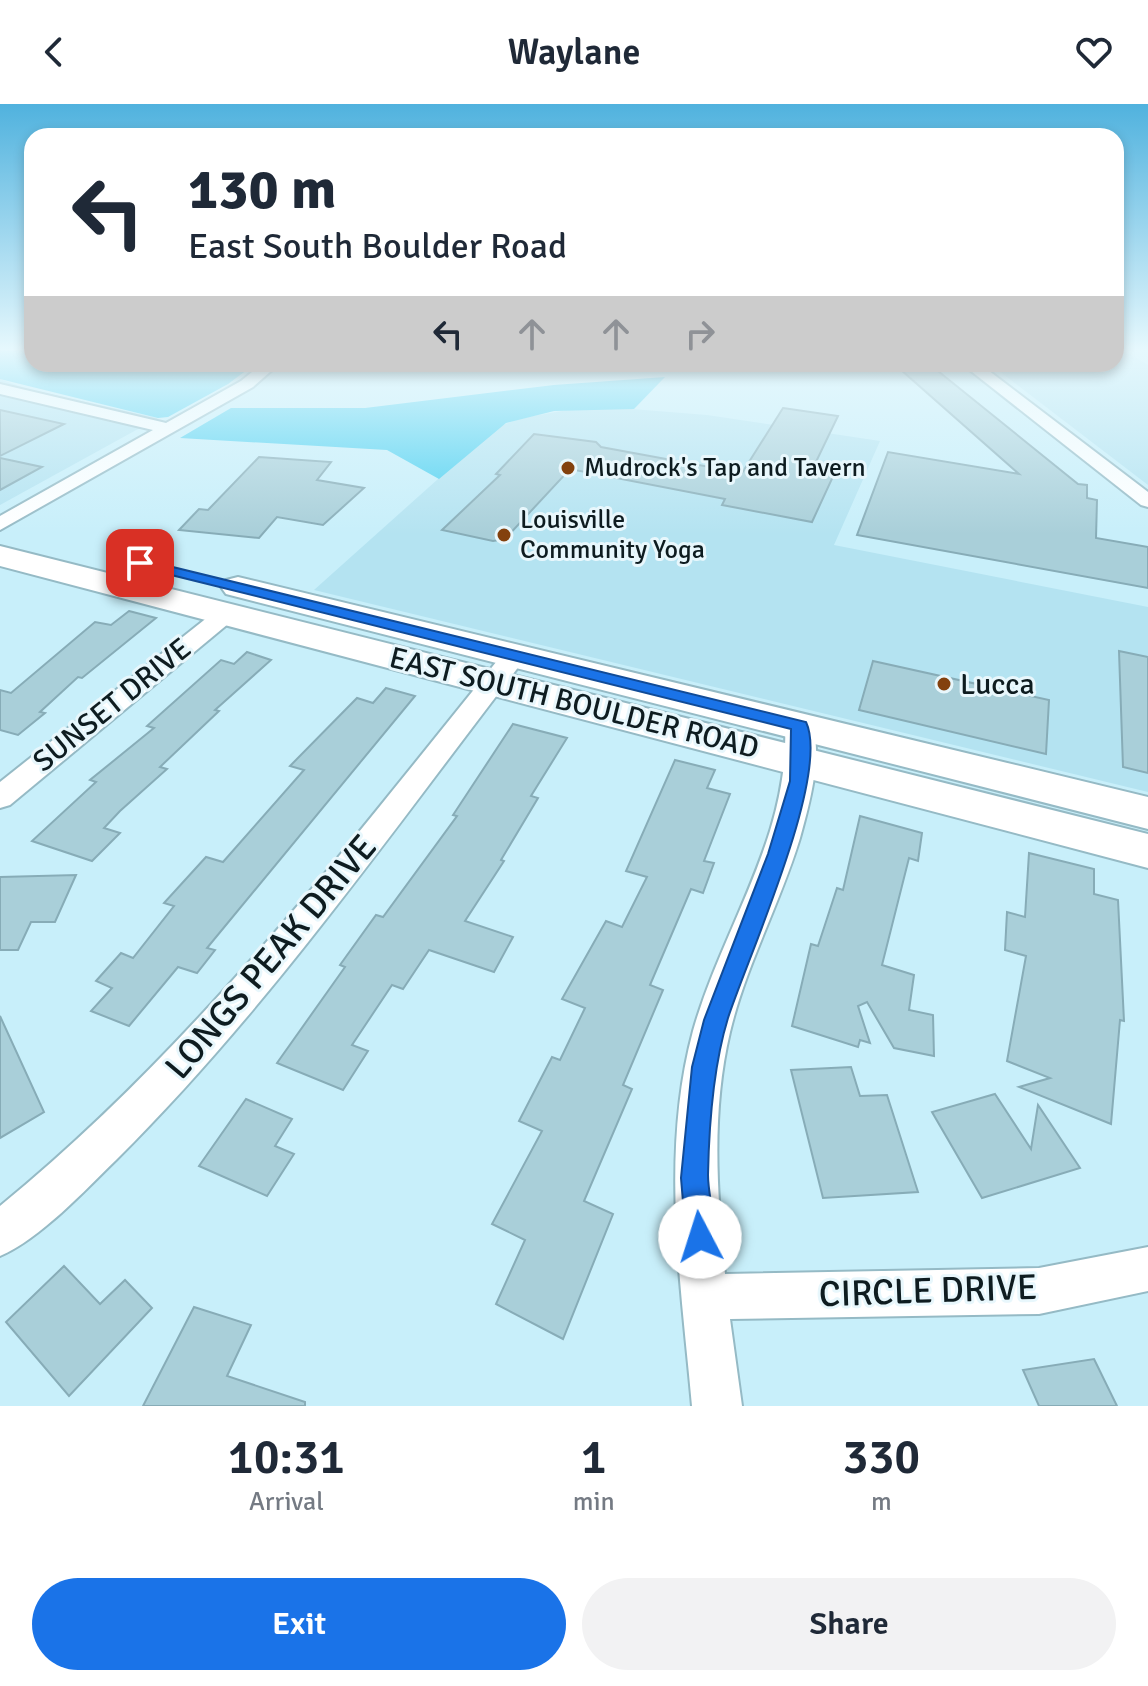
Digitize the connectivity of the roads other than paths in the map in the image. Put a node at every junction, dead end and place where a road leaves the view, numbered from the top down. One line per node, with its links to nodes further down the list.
1 (96, 412): 4 (street)
2 (199, 412): 4 (street)
3 (1032, 412): 5 (street)
4 (169, 429): 6 (street)
5 (1148, 501)
6 (0, 527): 9 (main road, EAST SOUTH BOULDER ROAD)
7 (0, 556): 8 (main road, EAST SOUTH BOULDER ROAD)
8 (226, 614): 9 (main road, EAST SOUTH BOULDER ROAD); 11 (street, SUNSET DRIVE)
9 (504, 669): 10 (main road, EAST SOUTH BOULDER ROAD); 14 (street, LONGS PEAK DRIVE)
10 (800, 744): 12 (main road, EAST SOUTH BOULDER ROAD); 13 (main road, EAST SOUTH BOULDER ROAD); 16 (street)
11 (0, 798)
12 (1148, 813)
13 (1148, 851)
14 (0, 1234)
15 (1148, 1269): 16 (street, CIRCLE DRIVE)
16 (706, 1297): 17 (street)
17 (717, 1406)

